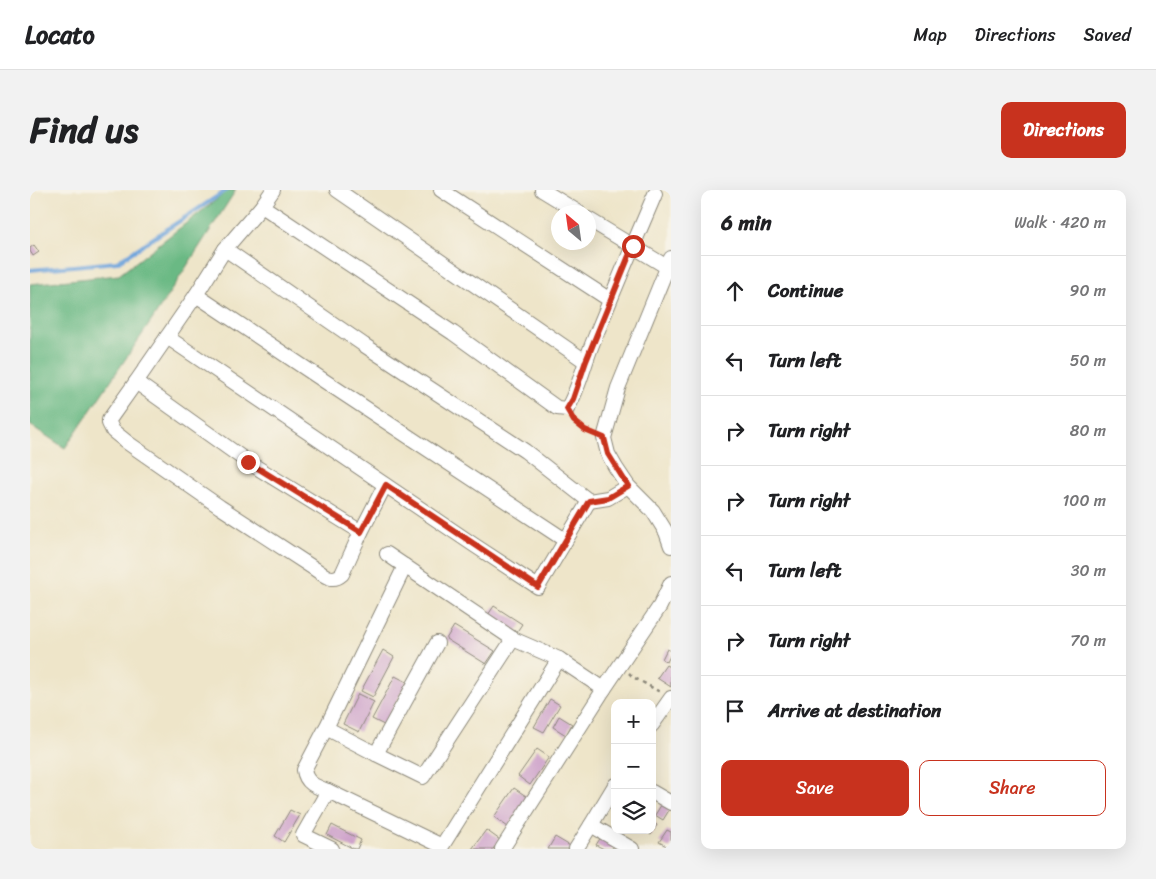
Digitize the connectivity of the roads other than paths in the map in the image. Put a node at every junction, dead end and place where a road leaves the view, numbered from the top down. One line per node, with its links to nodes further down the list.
1 (273, 190): 7 (street)
2 (337, 190): 15 (street)
3 (441, 190): 13 (street)
4 (542, 190): 6 (street)
5 (653, 191): 9 (street)
6 (567, 205)
7 (262, 206): 10 (street); 15 (street)
8 (596, 224): 9 (street)
9 (633, 246): 11 (street); 13 (street)
10 (225, 249): 12 (street); 19 (street)
11 (669, 263): 18 (street)
12 (196, 295): 14 (street); 21 (street)
13 (610, 300): 15 (street)
14 (167, 337): 16 (street); 17 (street)
15 (586, 361)
16 (136, 382): 20 (street); 20 (street)
17 (386, 485): 20 (street); 21 (street)
18 (628, 486): 19 (street); 22 (street)
19 (589, 501): 21 (street)
20 (361, 532)
21 (565, 540)
22 (671, 546)
23 (387, 554): 24 (street)
24 (405, 566): 26 (street); 32 (street)
25 (671, 583): 29 (street)
26 (513, 638): 28 (street); 33 (street)
27 (437, 643): 33 (street)
28 (559, 659): 29 (street); 35 (street)
29 (604, 689): 40 (street)
30 (671, 698): 31 (street)
31 (656, 719)
32 (326, 728): 33 (street); 35 (street)
33 (376, 754)
34 (613, 789): 38 (street)
35 (328, 791): 39 (street)
36 (656, 794): 37 (street)
37 (671, 803)
38 (591, 825): 41 (street); 42 (street)
39 (332, 849)
40 (502, 849)
41 (576, 849)
42 (632, 849)

